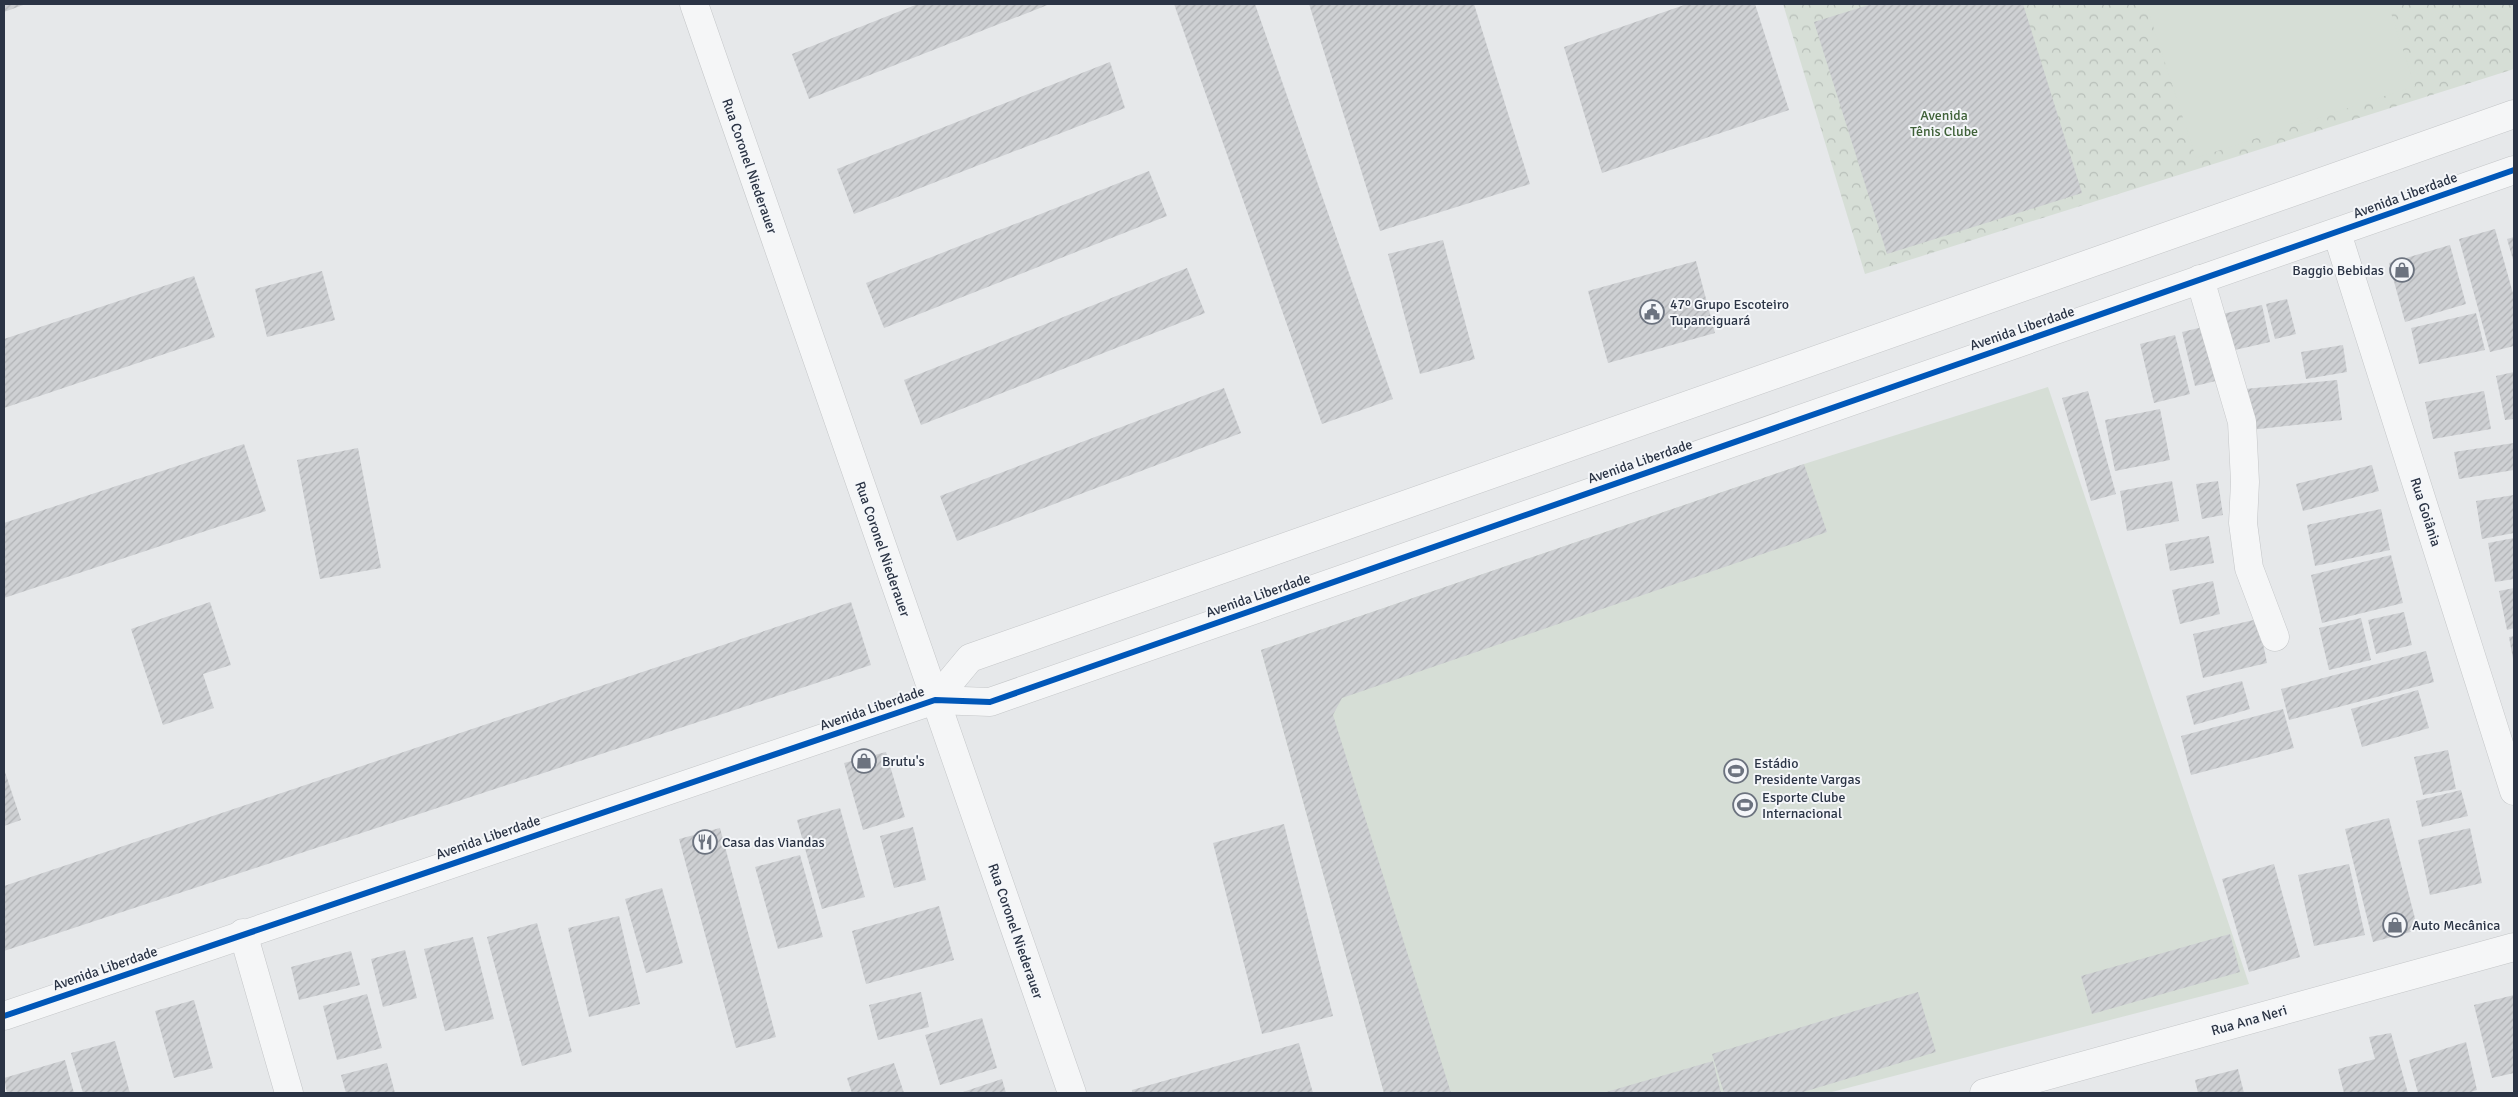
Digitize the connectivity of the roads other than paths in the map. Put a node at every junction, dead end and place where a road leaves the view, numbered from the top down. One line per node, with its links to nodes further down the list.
1 (694, 4): 7 (street, Rua Coronel Niederauer)
2 (2514, 114): 7 (street, Avenida Liberdade)
3 (2514, 170): 4 (street, Avenida Liberdade)
4 (2337, 233): 5 (street, Avenida Liberdade); 8 (street, Rua Goiânia)
5 (2200, 279): 6 (street); 7 (street, Avenida Liberdade)
6 (2275, 637)
7 (935, 700): 9 (street, Avenida Liberdade); 14 (street, Rua Coronel Niederauer)
8 (2514, 791)
9 (243, 933): 11 (street, Avenida Liberdade); 13 (street)
10 (2514, 946): 12 (street, Rua Ana Neri)
11 (4, 1016)
12 (2071, 1082): 15 (street, Rua Ana Neri)
13 (289, 1093)
14 (1072, 1093)
15 (1984, 1093)

